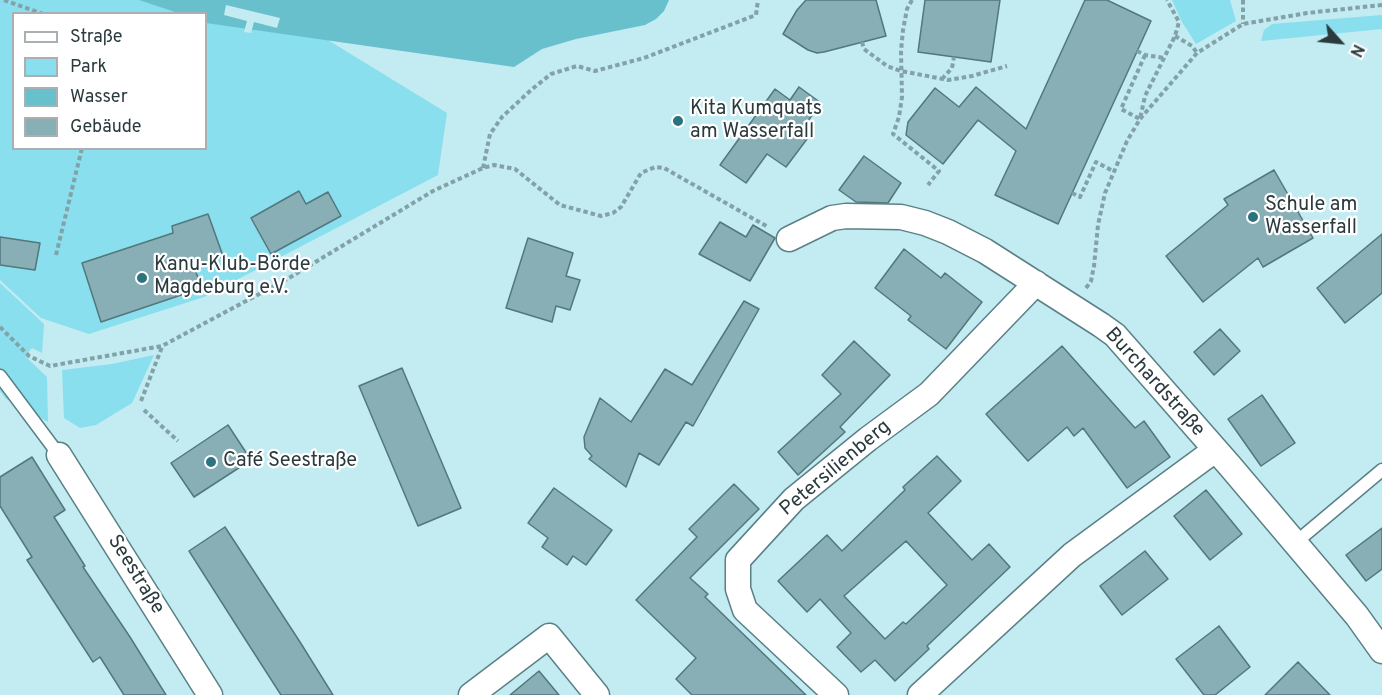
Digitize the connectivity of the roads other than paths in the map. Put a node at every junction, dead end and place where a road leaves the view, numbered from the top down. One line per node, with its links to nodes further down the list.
1 (789, 239): 2 (street, Burchardstraße)
2 (1036, 283): 4 (street, Burchardstraße); 12 (street, Petersilienberg)
3 (0, 376): 5 (lane)
4 (1215, 450): 7 (street, Burchardstraße); 13 (street)
5 (59, 455): 9 (street, Seestraße)
6 (1382, 470): 7 (lane)
7 (1295, 543): 8 (street, Burchardstraße)
8 (1382, 651)
9 (210, 695)
10 (471, 695): 11 (street)
11 (597, 695)
12 (836, 695)
13 (920, 695)

